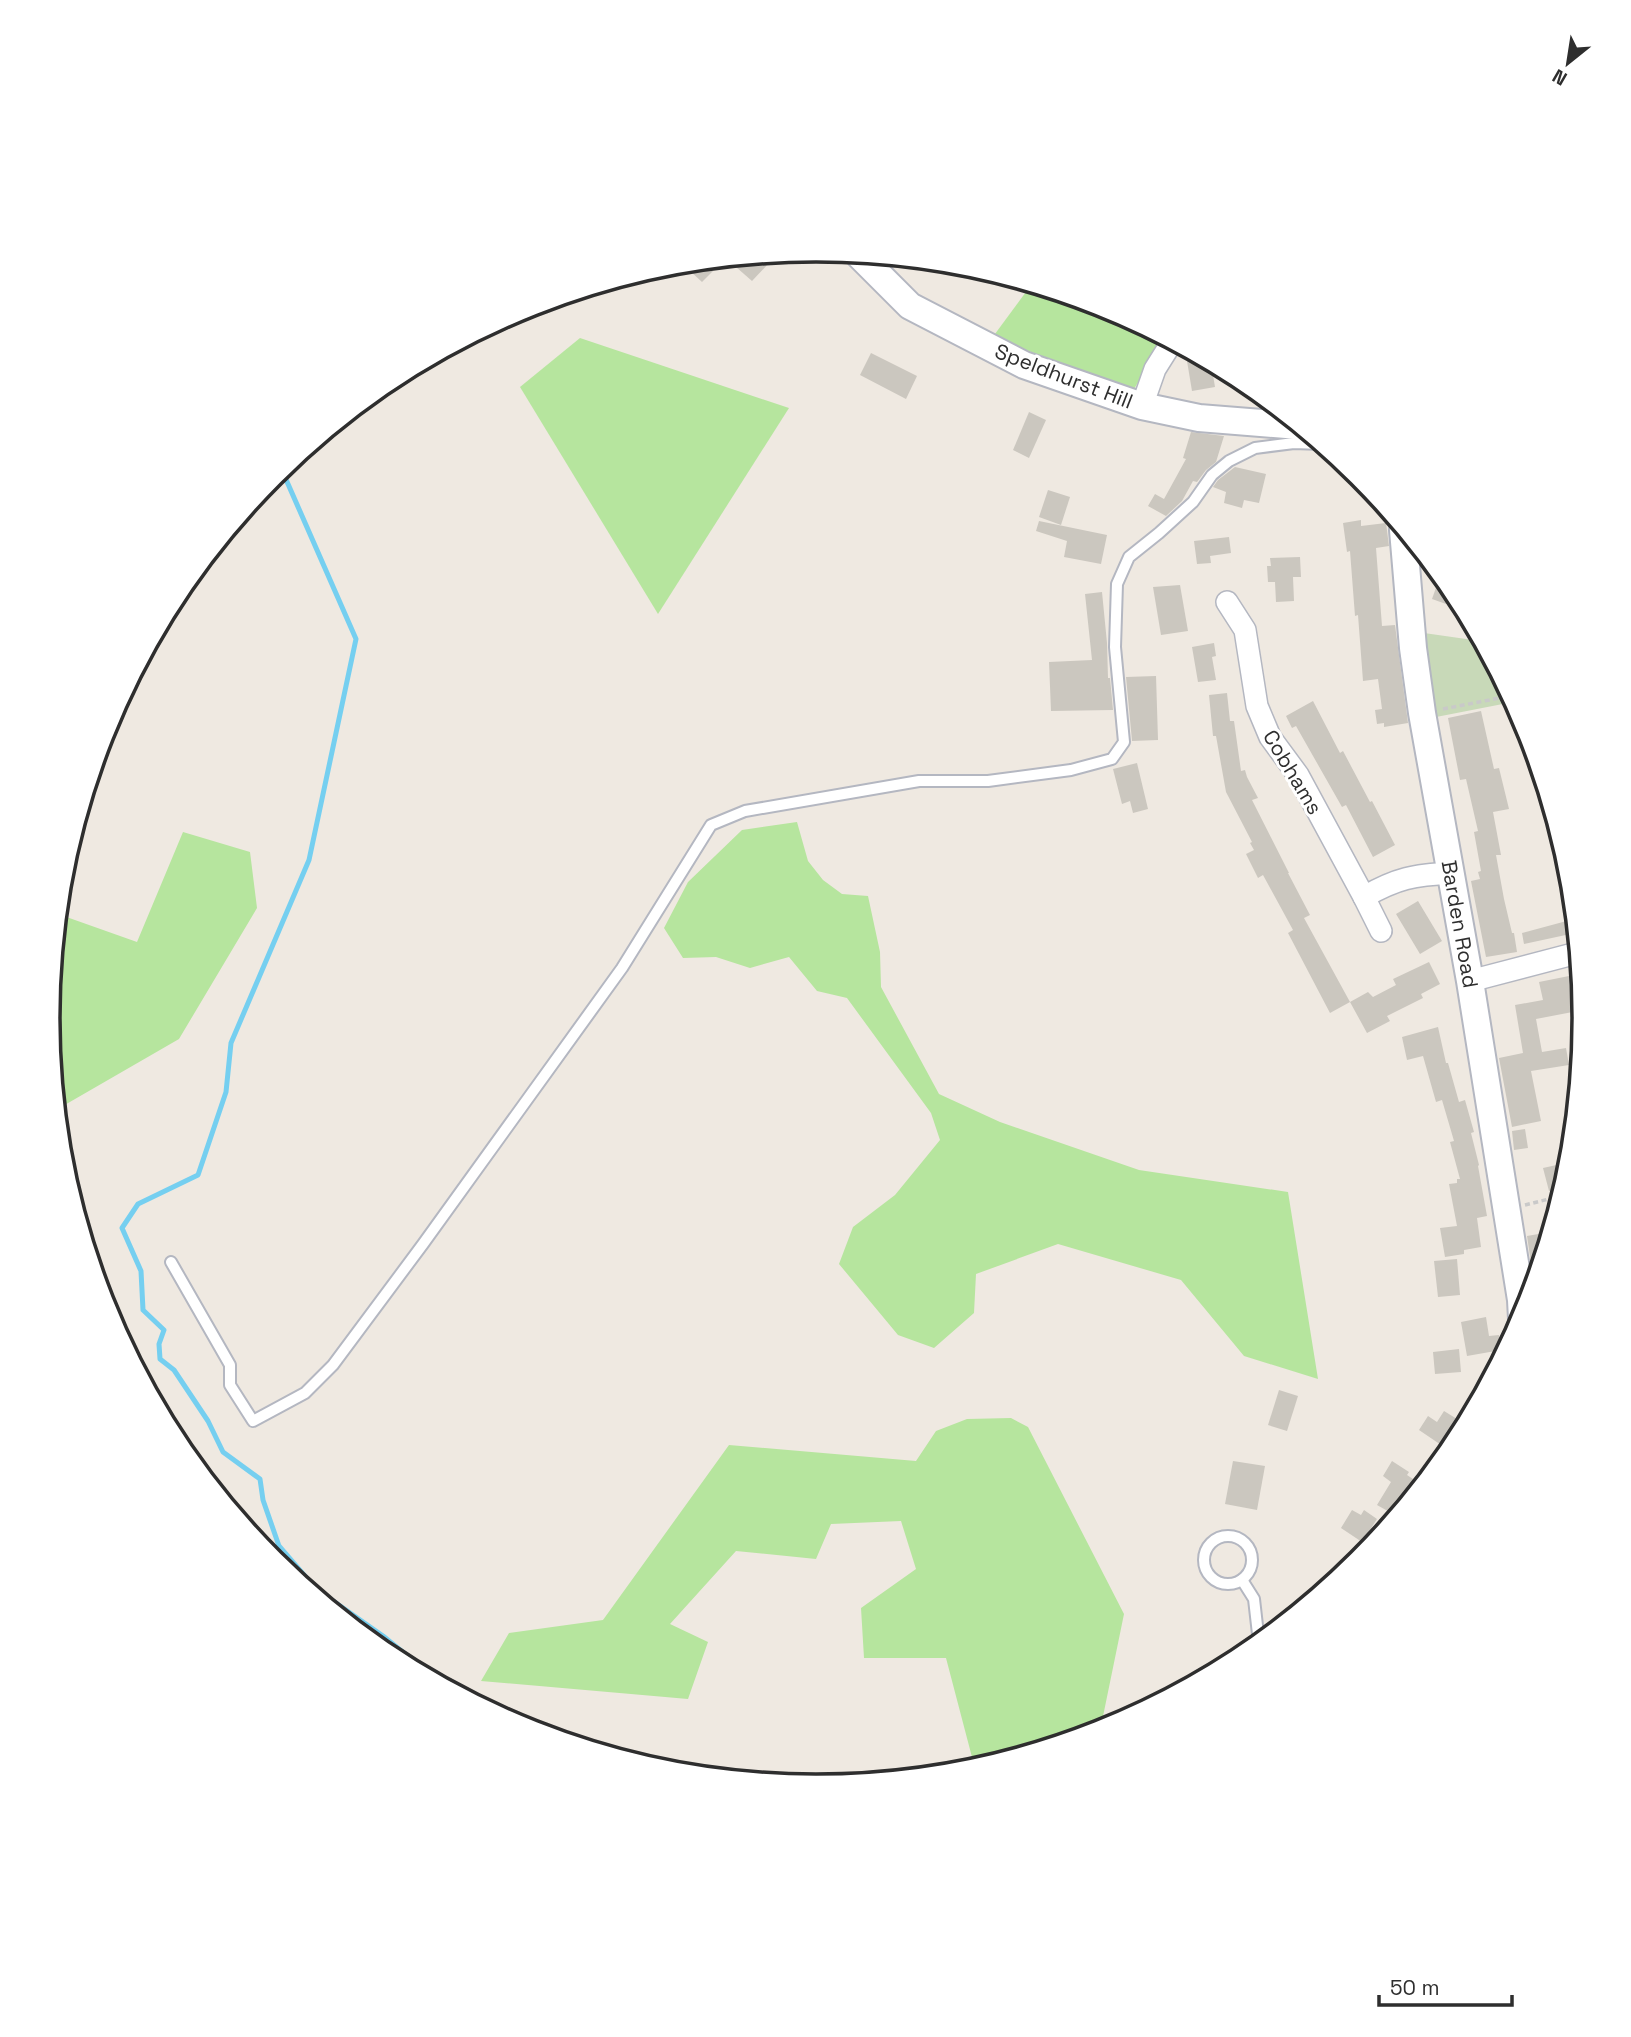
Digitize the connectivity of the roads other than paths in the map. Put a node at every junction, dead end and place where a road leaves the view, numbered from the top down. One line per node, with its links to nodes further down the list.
1 (868, 264): 3 (street, Speldhurst Hill)
2 (1167, 349): 3 (street)
3 (1142, 406): 4 (street, Speldhurst Hill)
4 (1283, 425)
5 (1306, 443): 13 (lane)
6 (1404, 545): 8 (street, Barden Road)
7 (1227, 602): 9 (street, Cobhams)
8 (1452, 873): 9 (street); 12 (street, Barden Road)
9 (1364, 897): 10 (street, Cobhams)
10 (1381, 932)
11 (1569, 955): 12 (street)
12 (1470, 981): 14 (street, Barden Road)
13 (171, 1262)
14 (1520, 1292)
15 (1242, 1580): 15 (lane); 16 (lane)
16 (1258, 1631)

